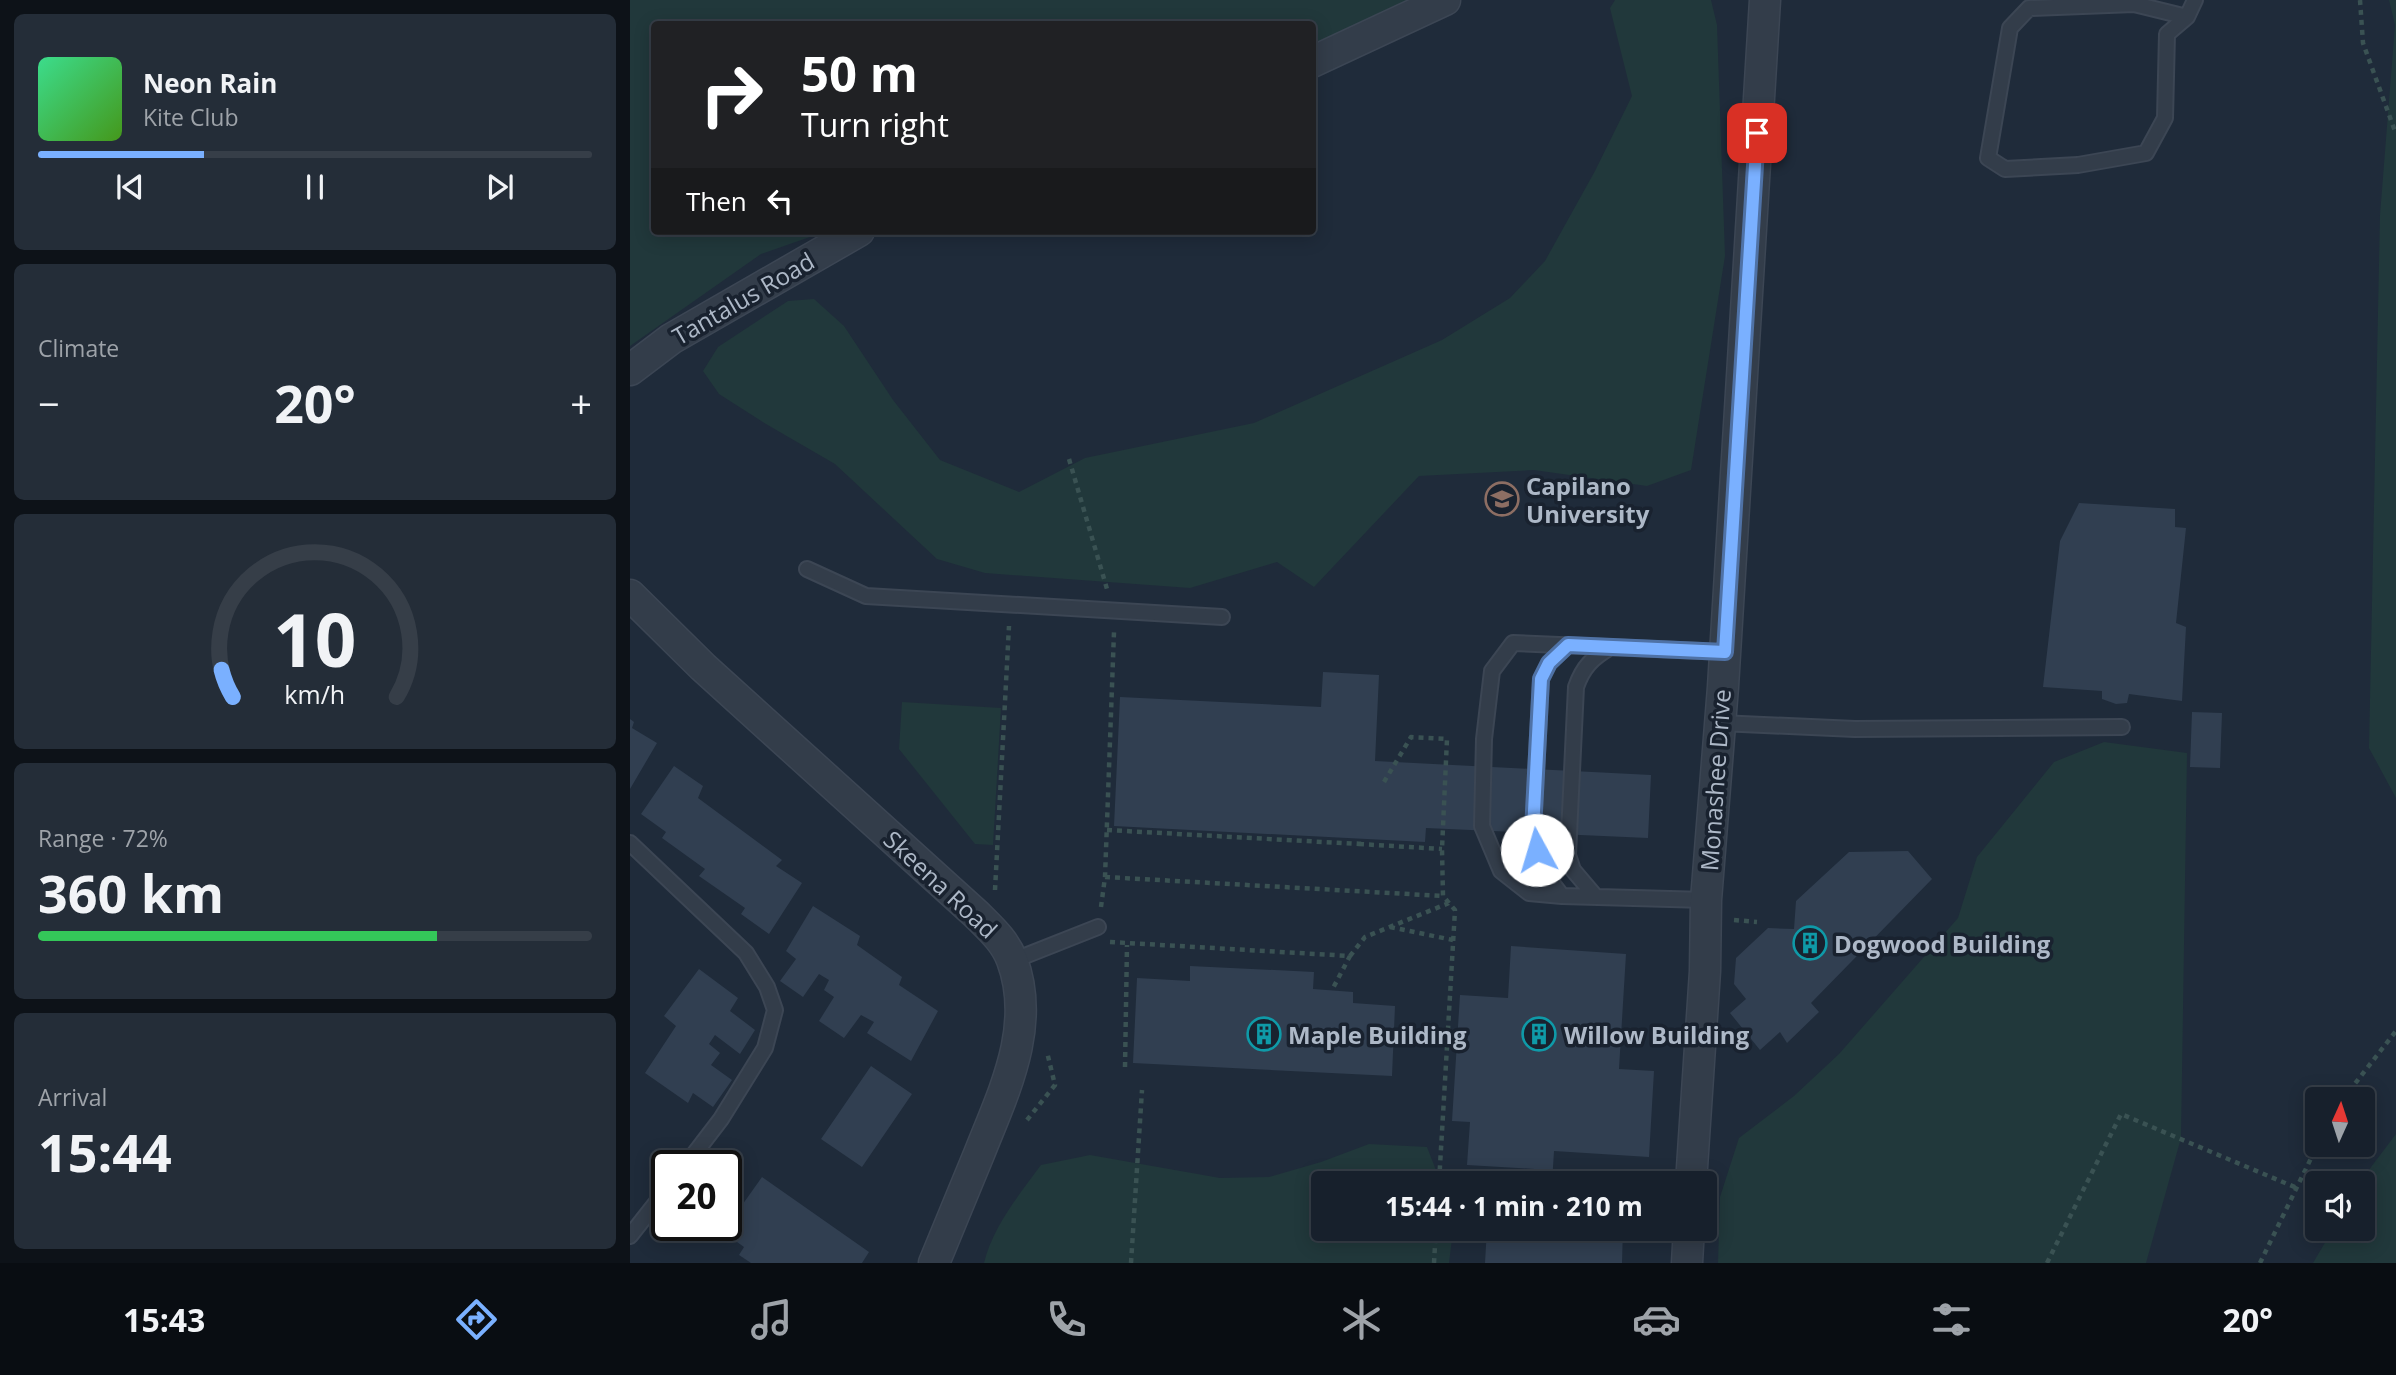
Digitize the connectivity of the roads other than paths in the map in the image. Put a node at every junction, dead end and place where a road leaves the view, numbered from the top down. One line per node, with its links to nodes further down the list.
1 (1444, 0): 5 (street)
2 (1765, 0): 13 (street, Monashee Drive)
3 (2195, 0): 4 (lane)
4 (2187, 17): 4 (lane)
5 (1316, 60)
6 (852, 235): 7 (street, Tantalus Road)
7 (630, 370)
8 (807, 569): 10 (lane)
9 (630, 595): 21 (street, Skeena Road)
10 (1222, 617)
11 (1568, 645): 12 (lane); 17 (lane); 17 (lane)
12 (1611, 647): 13 (lane); 18 (lane)
13 (1725, 652): 14 (street, Monashee Drive)
14 (1720, 723): 15 (lane); 19 (street, Monashee Drive)
15 (2122, 727)
16 (630, 843): 22 (lane)
17 (1562, 897): 18 (lane)
18 (1596, 897): 19 (lane)
19 (1715, 910): 23 (street, Monashee Drive)
20 (1098, 927): 21 (lane)
21 (1012, 961): 27 (street, Skeena Road)
22 (697, 1150)
23 (1693, 1171)
24 (651, 1209): 25 (lane)
25 (630, 1236)
26 (1688, 1241): 28 (street)
27 (934, 1263)
28 (1686, 1263)

